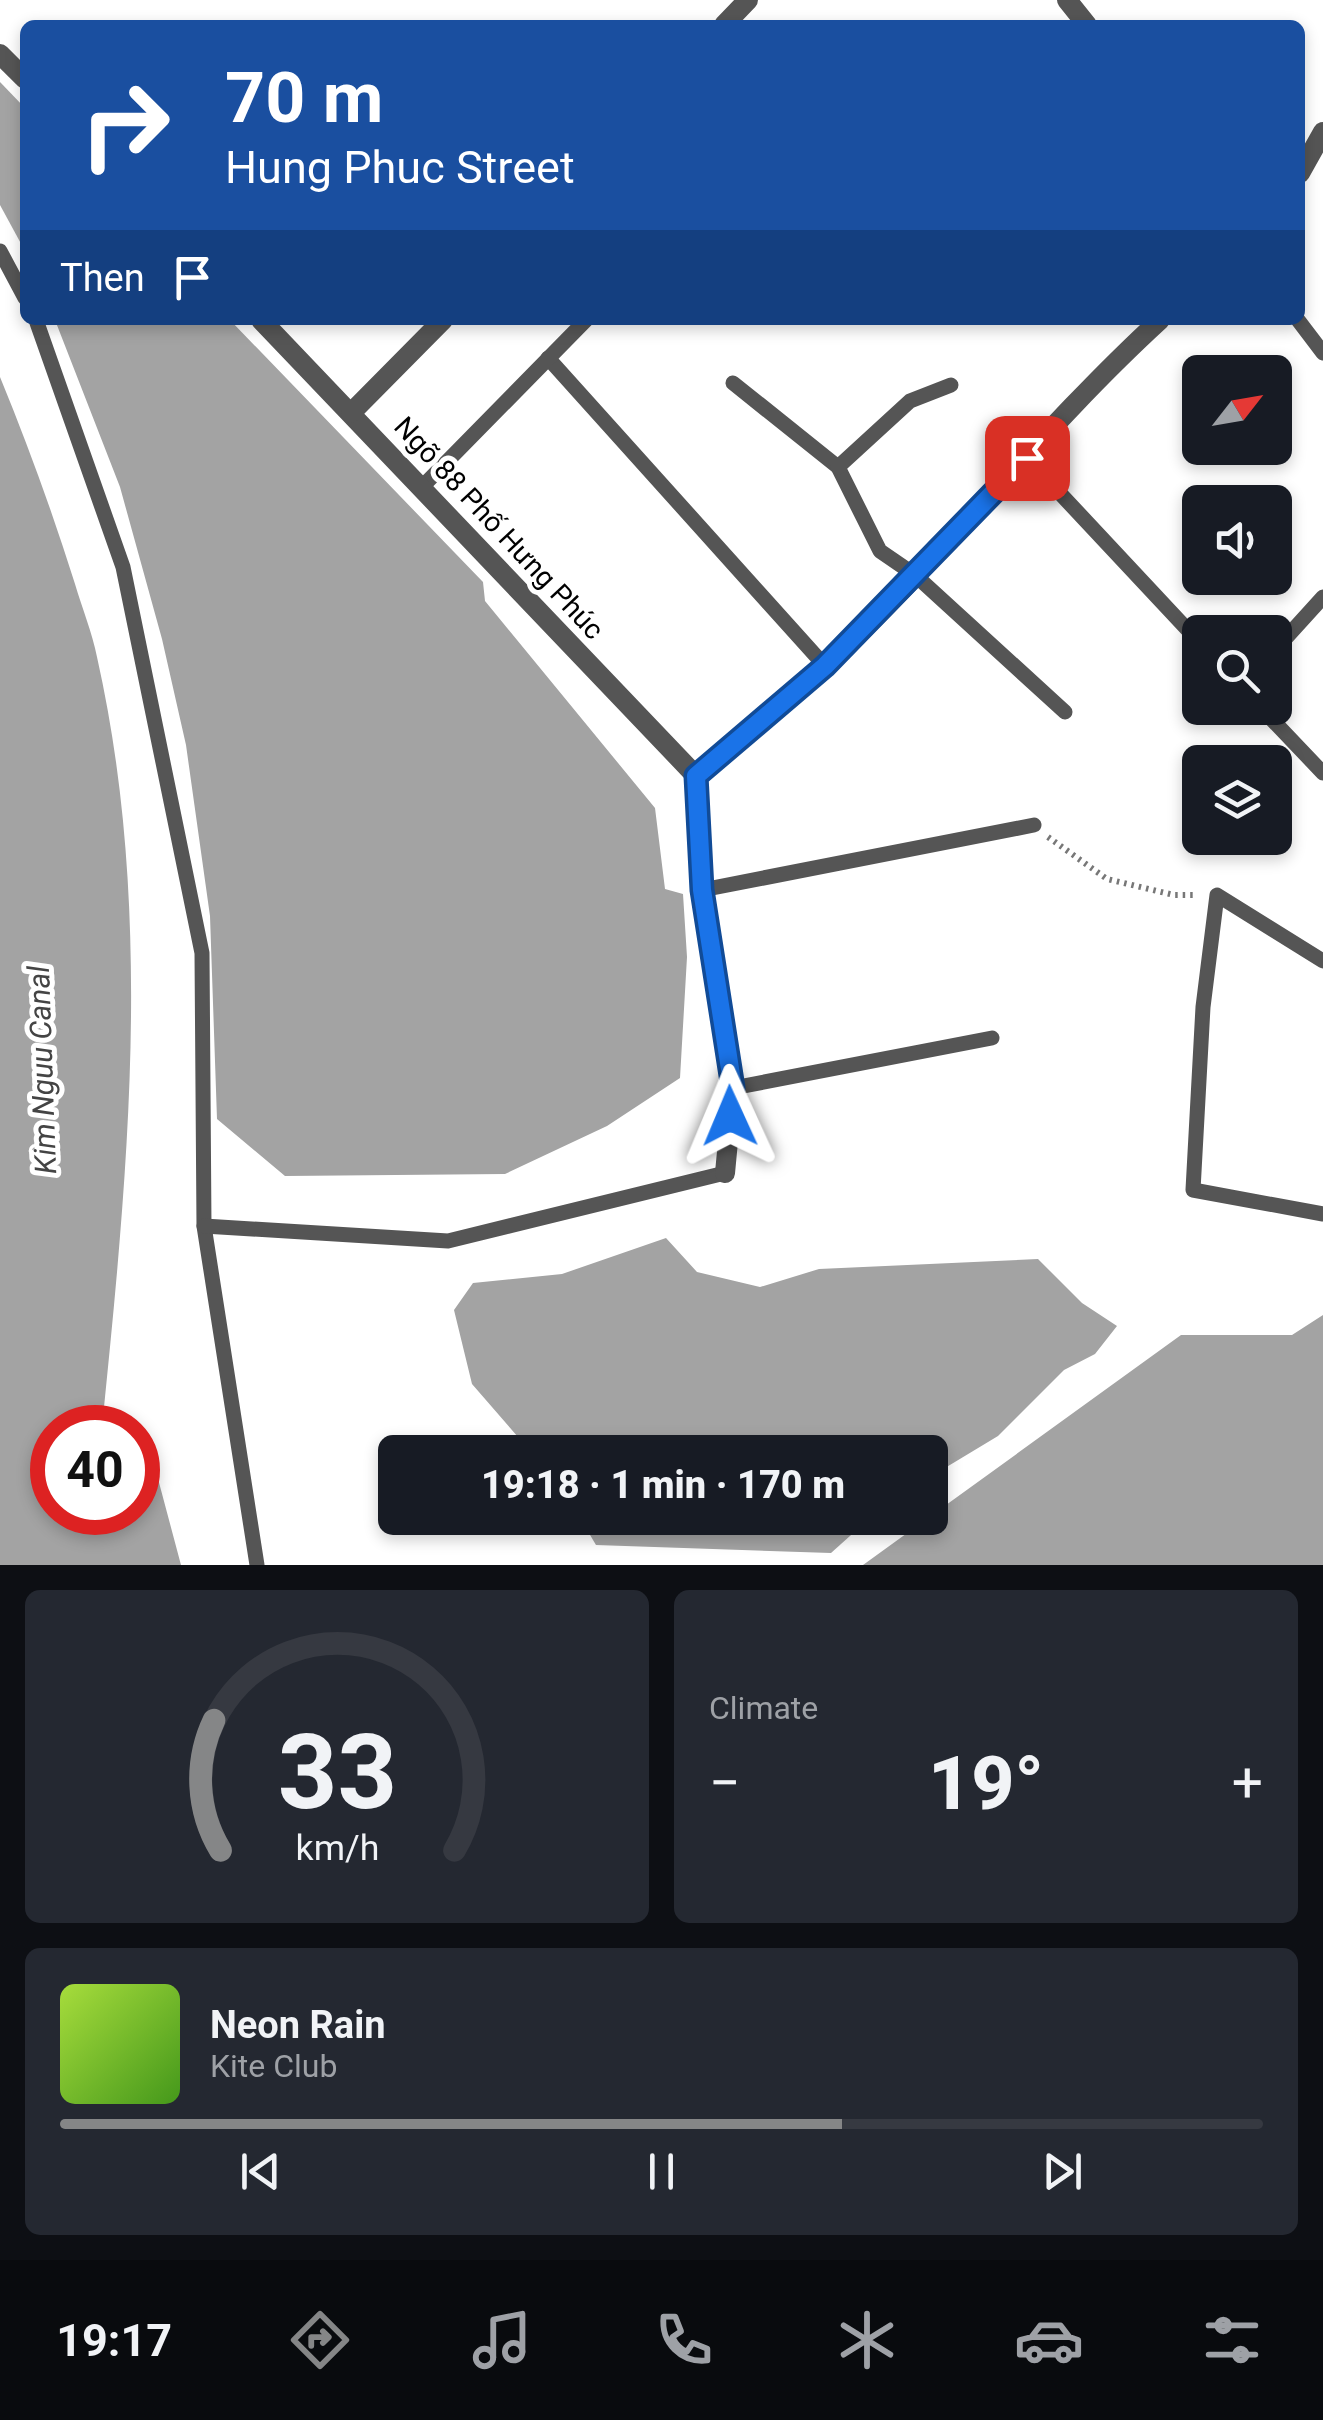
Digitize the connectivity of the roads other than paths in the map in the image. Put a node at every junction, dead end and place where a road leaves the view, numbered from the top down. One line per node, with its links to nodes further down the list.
1 (748, 0): 3 (street)
2 (1067, 0): 4 (street)
3 (729, 20)
4 (1083, 20)
5 (0, 54): 6 (street)
6 (20, 75)
7 (1323, 132): 8 (street)
8 (1305, 164)
9 (0, 251): 10 (lane)
10 (20, 289)
11 (38, 325): 41 (lane)
12 (265, 325): 21 (street, Ngõ 88 Phố Hưng Phúc)
13 (439, 325): 21 (street)
14 (581, 325): 18 (lane)
15 (1154, 325): 22 (street)
16 (1302, 325): 17 (lane)
17 (1323, 352)
18 (548, 358): 24 (lane); 29 (lane)
19 (734, 384): 23 (lane)
20 (952, 385): 23 (lane)
21 (351, 413): 24 (street, Ngõ 88 Phố Hưng Phúc)
22 (1027, 458): 25 (street); 27 (lane)
23 (838, 467): 25 (lane)
24 (422, 487): 33 (street, Ngõ 88 Phố Hưng Phúc)
25 (914, 575): 29 (street); 30 (lane)
26 (1323, 597): 28 (lane)
27 (1182, 624)
28 (1292, 631)
29 (825, 666): 33 (street)
30 (1064, 712)
31 (1277, 725): 32 (lane)
32 (1323, 773)
33 (696, 776): 35 (street)
34 (1034, 824): 35 (lane)
35 (702, 890): 38 (street)
36 (1323, 961): 40 (lane)
37 (992, 1038): 38 (lane)
38 (733, 1088): 39 (street)
39 (724, 1173): 41 (lane)
40 (1323, 1214)
41 (204, 1226): 42 (lane)
42 (258, 1565)

